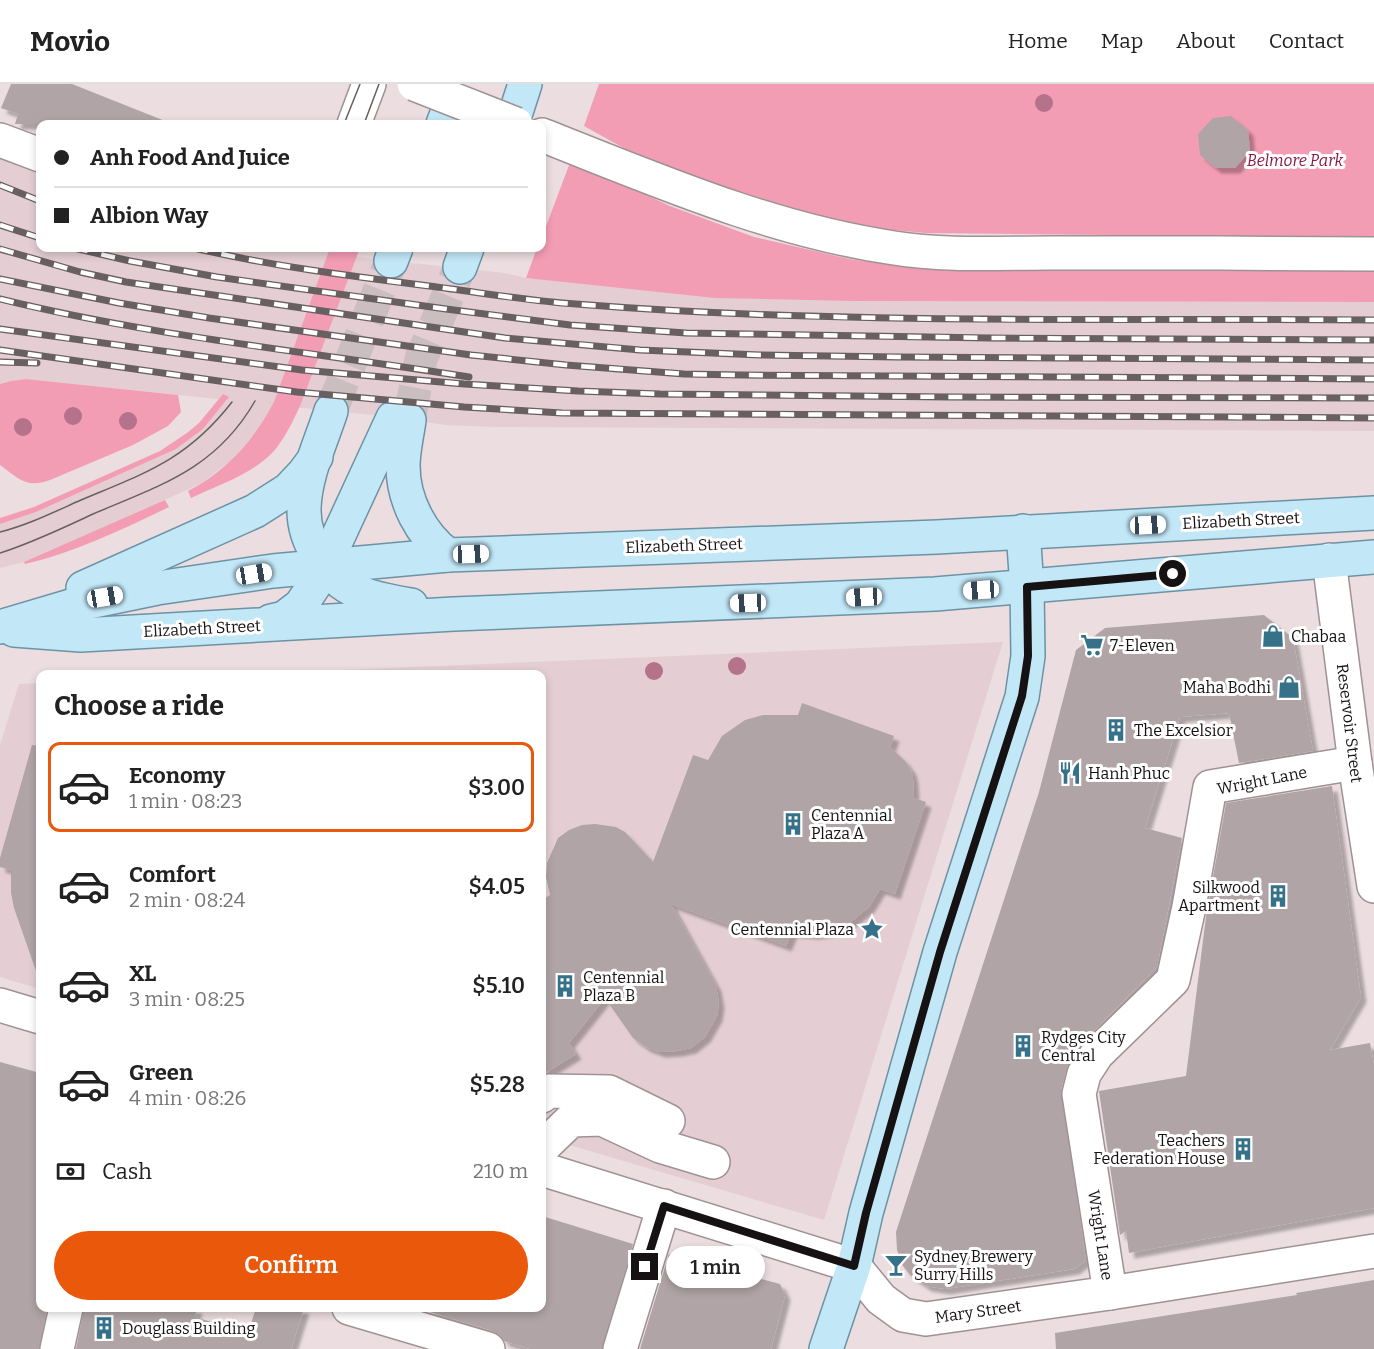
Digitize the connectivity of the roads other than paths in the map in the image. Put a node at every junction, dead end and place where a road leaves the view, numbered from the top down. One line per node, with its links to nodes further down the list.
1 (369, 84): 4 (street)
2 (414, 84): 3 (street, bridge)
3 (519, 107)
4 (356, 120)
5 (546, 137): 8 (street)
6 (0, 140): 7 (street)
7 (36, 154)
8 (1374, 254)
9 (331, 411): 10 (main road)
10 (315, 457): 16 (main road); 20 (main road)
11 (1374, 513): 12 (main road, Elizabeth Street)
12 (1023, 531): 13 (main road, Elizabeth Street); 17 (main road)
13 (448, 555): 16 (main road, Elizabeth Street); 16 (main road)
14 (1374, 557): 15 (main road, Elizabeth Street)
15 (1329, 560): 17 (main road, Elizabeth Street); 21 (street, Reservoir Street)
16 (325, 566): 18 (main road); 19 (main road); 20 (main road, Elizabeth Street)
17 (1027, 587): 18 (main road, Elizabeth Street); 32 (main road)
18 (454, 614): 19 (main road, Elizabeth Street)
19 (248, 625): 20 (main road, Elizabeth Street)
20 (0, 627)
21 (1355, 763): 22 (street, Reservoir Street); 33 (street, Wright Lane)
22 (1374, 886)
23 (0, 1005): 24 (street)
24 (36, 1016)
25 (546, 1093): 26 (street)
26 (668, 1121)
27 (546, 1144): 28 (street)
28 (713, 1162)
29 (546, 1170): 30 (street)
30 (664, 1206): 32 (street); 38 (street)
31 (1374, 1251): 33 (street, Mary Street)
32 (854, 1266): 33 (street, Mary Street); 39 (main road)
33 (1110, 1293)
34 (65, 1312): 36 (street)
35 (363, 1312): 37 (street)
36 (57, 1349)
37 (488, 1349)
38 (620, 1349)
39 (826, 1349)

